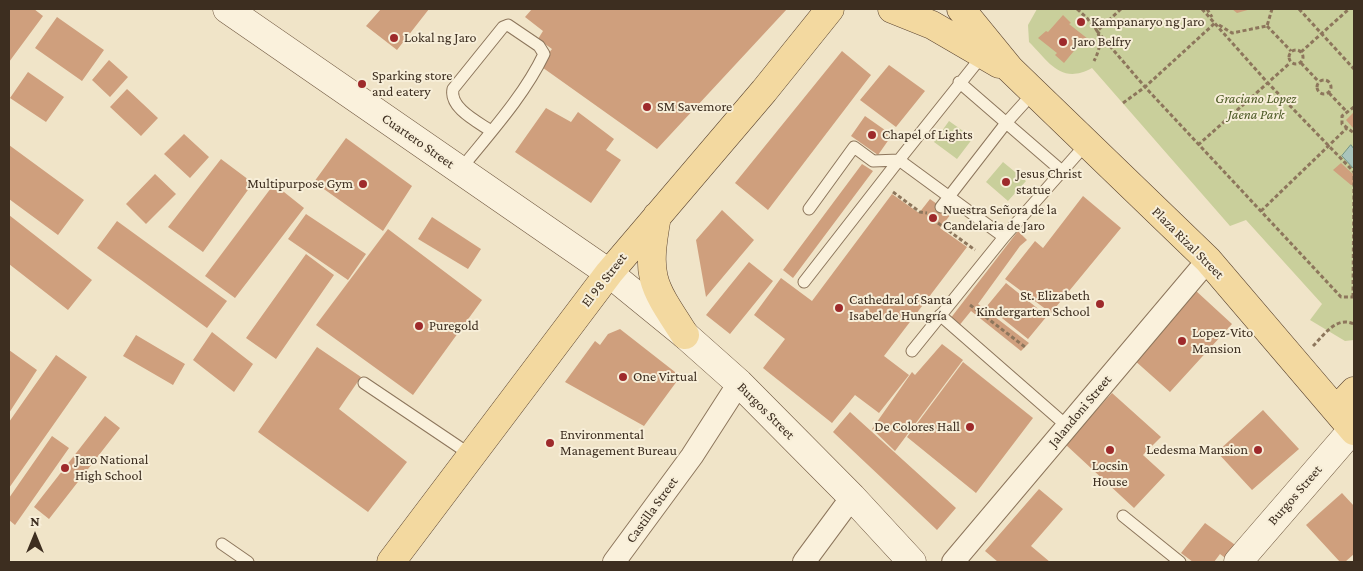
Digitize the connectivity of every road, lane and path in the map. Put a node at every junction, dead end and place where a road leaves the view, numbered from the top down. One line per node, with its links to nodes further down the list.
1 (227, 9): 41 (street, Cuartero Street)
2 (830, 9): 50 (main road, El 98 Street)
3 (892, 9): 18 (main road, Plaza Rizal Street)
4 (961, 9): 23 (main road, Plaza Rizal Street)
5 (1077, 9): 14 (path)
6 (1121, 9): 14 (path)
7 (1202, 9): 12 (path)
8 (1207, 9): 12 (path)
9 (1272, 9): 13 (path)
10 (1299, 9): 15 (path)
11 (1349, 9): 15 (path)
12 (1215, 23): 13 (path); 25 (path); 27 (path)
13 (1267, 26): 16 (path)
14 (1097, 31): 19 (path); 27 (path)
15 (1323, 34): 17 (path); 22 (path)
16 (1291, 51): 17 (path); 20 (path)
17 (1301, 52): 21 (path)
18 (982, 56): 23 (main road, Plaza Rizal Street); 24 (lane)
19 (1094, 61)
20 (1290, 62): 21 (path); 25 (path)
21 (1301, 62): 26 (path)
22 (1354, 69)
23 (1010, 70): 28 (main road, Plaza Rizal Street)
24 (959, 82): 33 (lane); 40 (lane)
25 (1267, 82): 38 (path); 39 (path)
26 (1319, 82): 29 (path); 29 (path)
27 (1145, 87): 30 (path); 38 (path)
28 (1034, 92): 33 (lane); 37 (main road, Plaza Rizal Street)
29 (1329, 93): 32 (path)
30 (1123, 103)
31 (1354, 107): 32 (path)
32 (1348, 112): 34 (path)
33 (1006, 123): 42 (lane); 45 (lane)
34 (1347, 128): 36 (path); 39 (path)
35 (491, 131): 35 (lane); 41 (lane)
36 (1354, 133)
37 (1087, 143): 42 (lane); 54 (main road, Plaza Rizal Street)
38 (1198, 144): 48 (path)
39 (1328, 145): 43 (path); 48 (path)
40 (899, 160): 45 (lane); 47 (lane); 56 (lane)
41 (460, 170): 55 (street, Cuartero Street)
42 (1063, 172): 52 (lane)
43 (1354, 172): 58 (path)
44 (893, 191): 49 (path)
45 (949, 196): 46 (lane); 52 (lane)
46 (941, 207)
47 (809, 210)
48 (1261, 211): 58 (path)
49 (920, 212)
50 (657, 214): 55 (main road, El 98 Street); 62 (main road)
51 (941, 226): 53 (path)
52 (1004, 237): 53 (lane)
53 (986, 258): 59 (lane)
54 (1208, 260): 67 (main road, Plaza Rizal Street); 68 (street, Jalandoni Street)
55 (609, 273): 62 (street, Burgos Street); 69 (main road, El 98 Street)
56 (804, 282)
57 (975, 297): 63 (path)
58 (1353, 297)
59 (940, 315): 64 (lane); 68 (lane)
60 (1354, 324): 61 (path)
61 (1327, 332)
62 (685, 334): 66 (street, Burgos Street)
63 (1025, 347)
64 (912, 351)
65 (364, 383): 69 (lane)
66 (739, 383): 70 (street, Burgos Street); 75 (street, Castilla Street)
67 (1350, 415): 80 (street, Burgos Street)
68 (1067, 426): 78 (street, Jalandoni Street)
69 (472, 455): 74 (main road, El 98 Street)
70 (852, 498): 76 (street); 77 (street, Burgos Street)
71 (1123, 516): 79 (lane)
72 (222, 544): 73 (lane)
73 (248, 562)
74 (391, 562)
75 (614, 562)
76 (804, 562)
77 (912, 562)
78 (953, 562)
79 (1180, 562)
80 (1238, 562)

